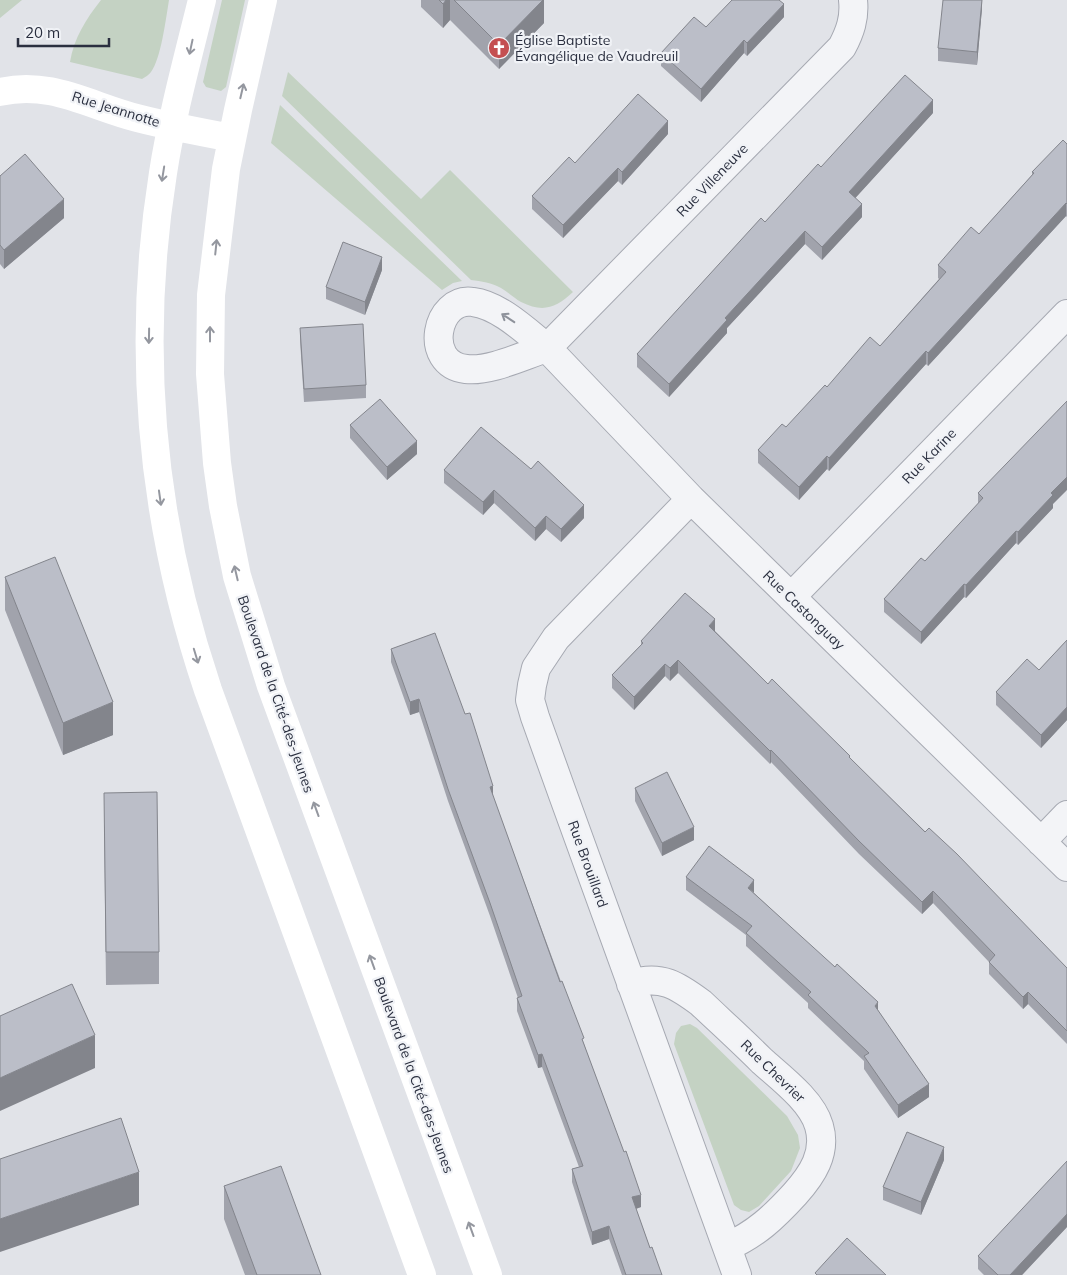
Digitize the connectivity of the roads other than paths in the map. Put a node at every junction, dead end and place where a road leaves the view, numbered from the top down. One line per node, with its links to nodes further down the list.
1 (202, 0): 5 (main road, one-way to 5)
2 (263, 0): 6 (main road, Boulevard de la Cité-des-Jeunes, one-way to 2)
3 (853, 0): 8 (street, Rue Villeneuve)
4 (0, 92): 5 (main road, Rue Jeannotte)
5 (173, 126): 6 (main road, Rue Jeannotte); 16 (main road, one-way to 16)
6 (232, 138): 17 (main road, Boulevard de la Cité-des-Jeunes, one-way to 6)
7 (1067, 314): 10 (street, Rue Karine)
8 (547, 348): 9 (street, Rue Castonguay)
9 (691, 499): 10 (street, Rue Castonguay); 14 (street, Rue Brouillard)
10 (791, 597): 12 (street, Rue Castonguay)
11 (1067, 815): 12 (street)
12 (1041, 842): 13 (street, Rue Castonguay)
13 (1067, 867)
14 (631, 984): 15 (street, Rue Brouillard); 15 (street, Rue Chevrier)
15 (726, 1246): 18 (street, Rue Brouillard)
16 (422, 1275)
17 (488, 1275)
18 (737, 1275)

